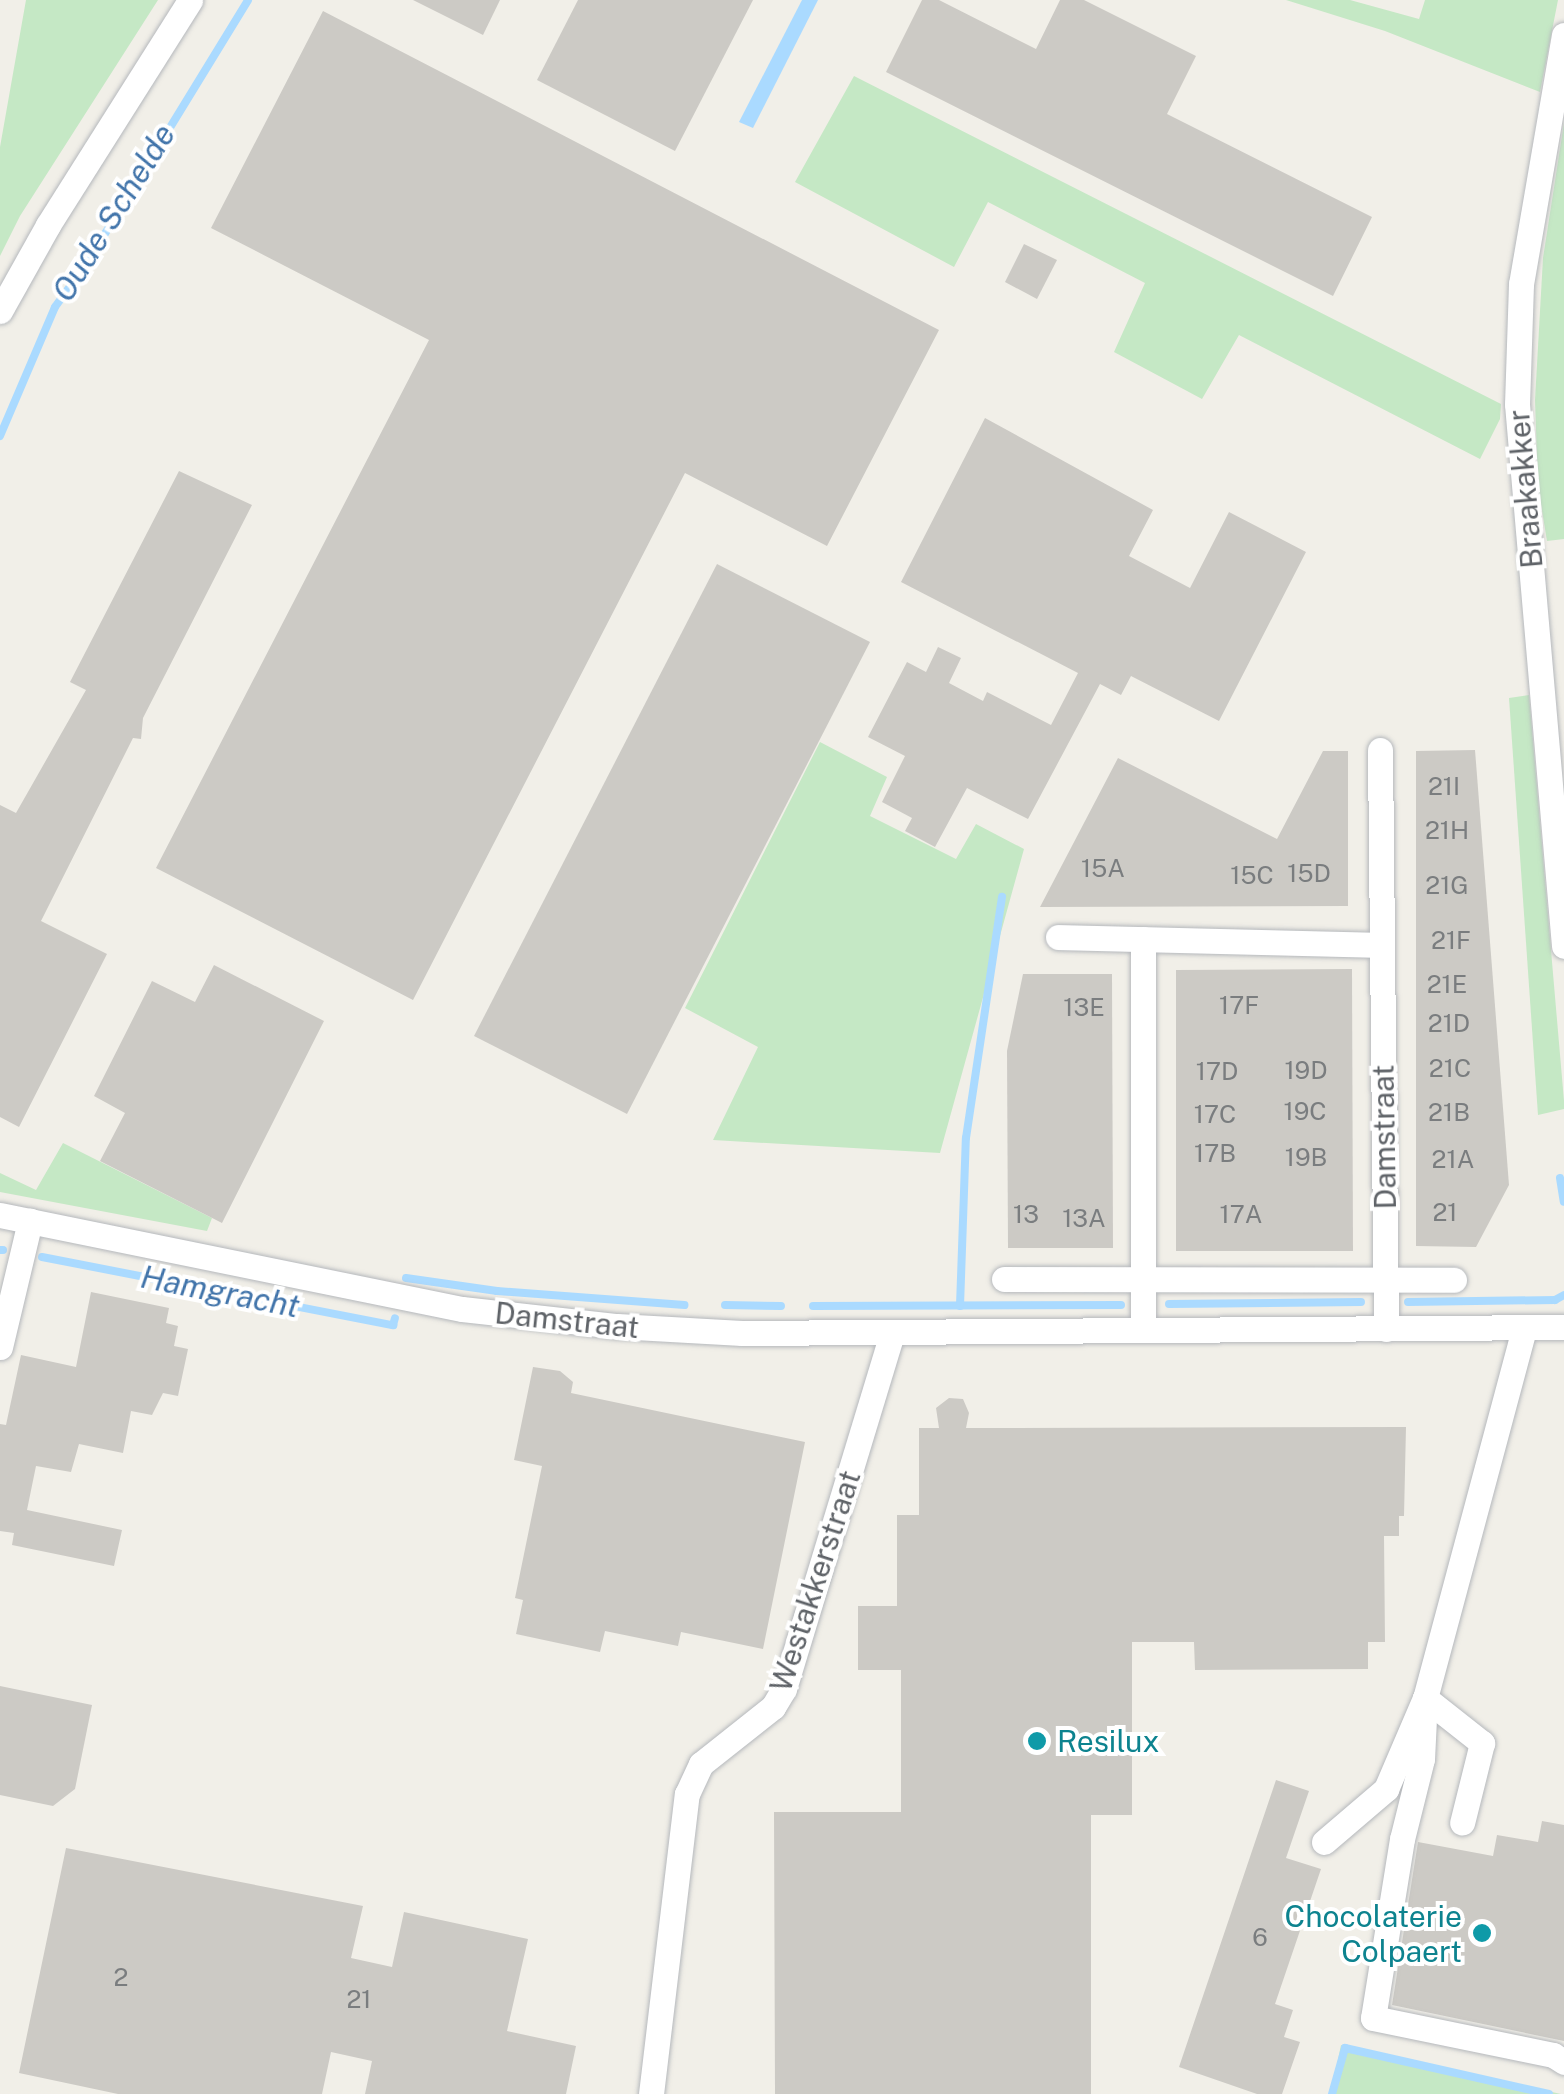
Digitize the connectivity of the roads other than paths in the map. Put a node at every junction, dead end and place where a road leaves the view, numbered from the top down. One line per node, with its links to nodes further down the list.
1 (190, 0): 3 (street)
2 (1564, 35): 8 (street, Braakakker)
3 (0, 312)
4 (1380, 750): 7 (street, Damstraat)
5 (1058, 938): 6 (street)
6 (1143, 939): 7 (street); 14 (street)
7 (1382, 945): 12 (street, Damstraat)
8 (1564, 946)
9 (0, 1215): 10 (street, Damstraat)
10 (30, 1221): 19 (street, Damstraat); 20 (street)
11 (1004, 1279): 14 (street)
12 (1385, 1279): 13 (street); 14 (street); 16 (street, Damstraat)
13 (1454, 1280)
14 (1143, 1281): 18 (street)
15 (1564, 1327): 17 (street, Damstraat)
16 (1386, 1329): 17 (street, Damstraat); 18 (street, Damstraat)
17 (1524, 1329): 21 (street)
18 (1143, 1330): 19 (street, Damstraat)
19 (892, 1333): 25 (street, Westakkerstraat)
20 (0, 1347)
21 (1424, 1698): 22 (street); 23 (street); 24 (street)
22 (1462, 1823)
23 (1324, 1842)
24 (1564, 2062)
25 (651, 2094)

